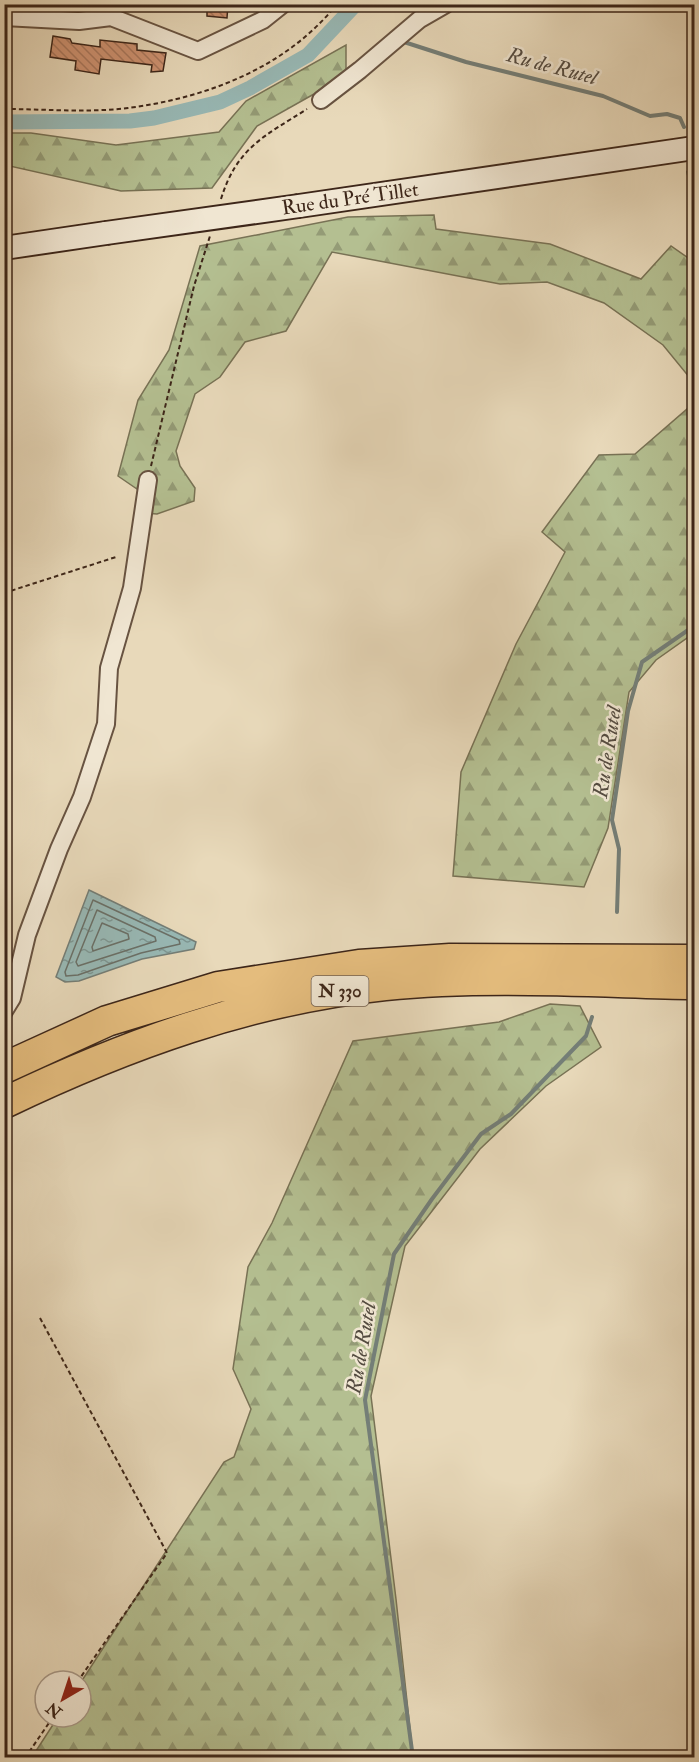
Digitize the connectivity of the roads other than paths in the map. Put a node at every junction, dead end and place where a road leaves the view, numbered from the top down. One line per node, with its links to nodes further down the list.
1 (284, 4): 3 (street)
2 (446, 4): 5 (street)
3 (108, 11): 4 (street)
4 (4, 17)
5 (321, 100)
6 (694, 148): 7 (street, Rue du Pré Tillet, bridge)
7 (4, 248)
8 (148, 480): 11 (street)
9 (694, 960): 12 (highway, N 330)
10 (694, 984): 13 (highway, N 330)
11 (4, 1011)
12 (4, 1068)
13 (4, 1103)

